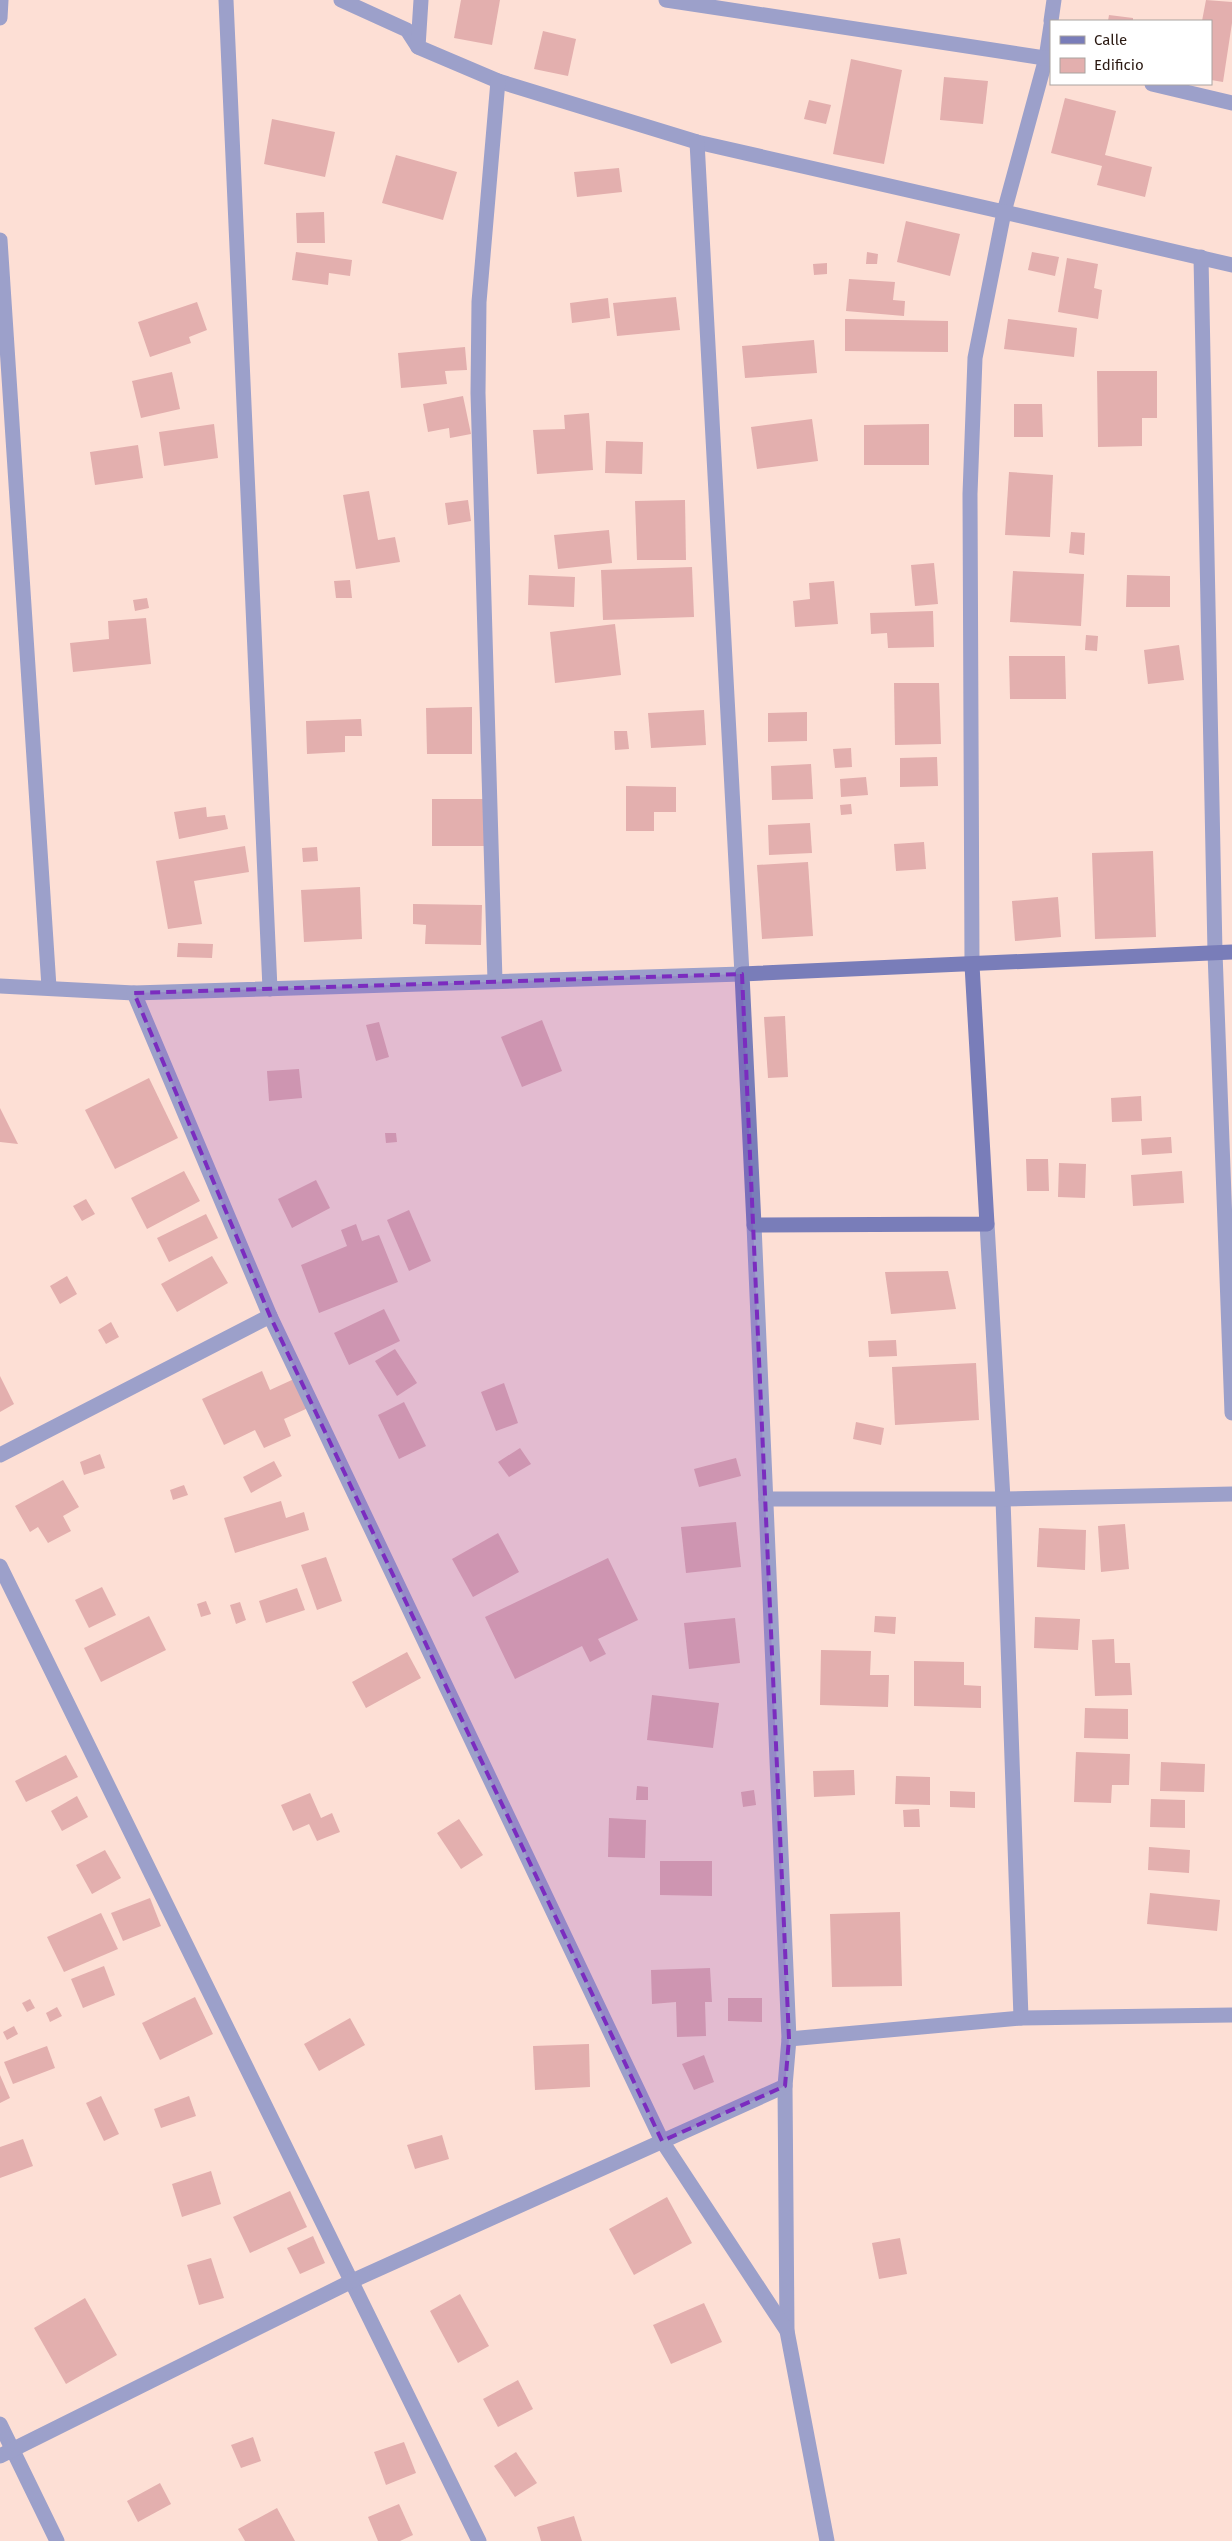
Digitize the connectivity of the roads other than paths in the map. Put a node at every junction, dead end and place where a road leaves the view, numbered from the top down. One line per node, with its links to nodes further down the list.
1 (1, 0): 7 (street)
2 (226, 0): 27 (street)
3 (341, 0): 10 (street)
4 (421, 0): 10 (street)
5 (666, 0): 11 (street)
6 (1054, 0): 8 (street)
7 (0, 18)
8 (1051, 20)
9 (1050, 35): 11 (street)
10 (418, 47): 12 (street)
11 (1048, 59): 16 (street)
12 (498, 82): 15 (street); 24 (street)
13 (1156, 85): 14 (street)
14 (1232, 103)
15 (697, 142): 16 (street); 23 (street)
16 (1004, 212): 18 (street); 22 (street)
17 (0, 240): 26 (street)
18 (1201, 258): 19 (street); 20 (street)
19 (1232, 265)
20 (1215, 952): 21 (street); 22 (street); 32 (street)
21 (1232, 952)
22 (972, 965): 23 (street); 29 (street)
23 (742, 974): 24 (street); 30 (street)
24 (495, 982): 27 (street)
25 (0, 986): 26 (street)
26 (49, 987): 28 (street)
27 (270, 989): 28 (street)
28 (134, 993): 31 (street)
29 (988, 1224): 30 (street); 36 (street)
30 (754, 1225): 35 (street)
31 (270, 1316): 33 (street); 42 (street)
32 (1232, 1413)
33 (0, 1455)
34 (1232, 1494): 36 (street)
35 (766, 1499): 36 (street); 40 (street)
36 (1003, 1499): 39 (street)
37 (0, 1566): 43 (street)
38 (1232, 2015): 39 (street)
39 (1021, 2018): 40 (street)
40 (789, 2039): 41 (street)
41 (785, 2086): 42 (street); 44 (street)
42 (662, 2141): 43 (street); 44 (street)
43 (352, 2282): 46 (street); 48 (street)
44 (787, 2331): 49 (street)
45 (0, 2424): 46 (street)
46 (6, 2453): 47 (street)
47 (57, 2541)
48 (479, 2541)
49 (827, 2541)

